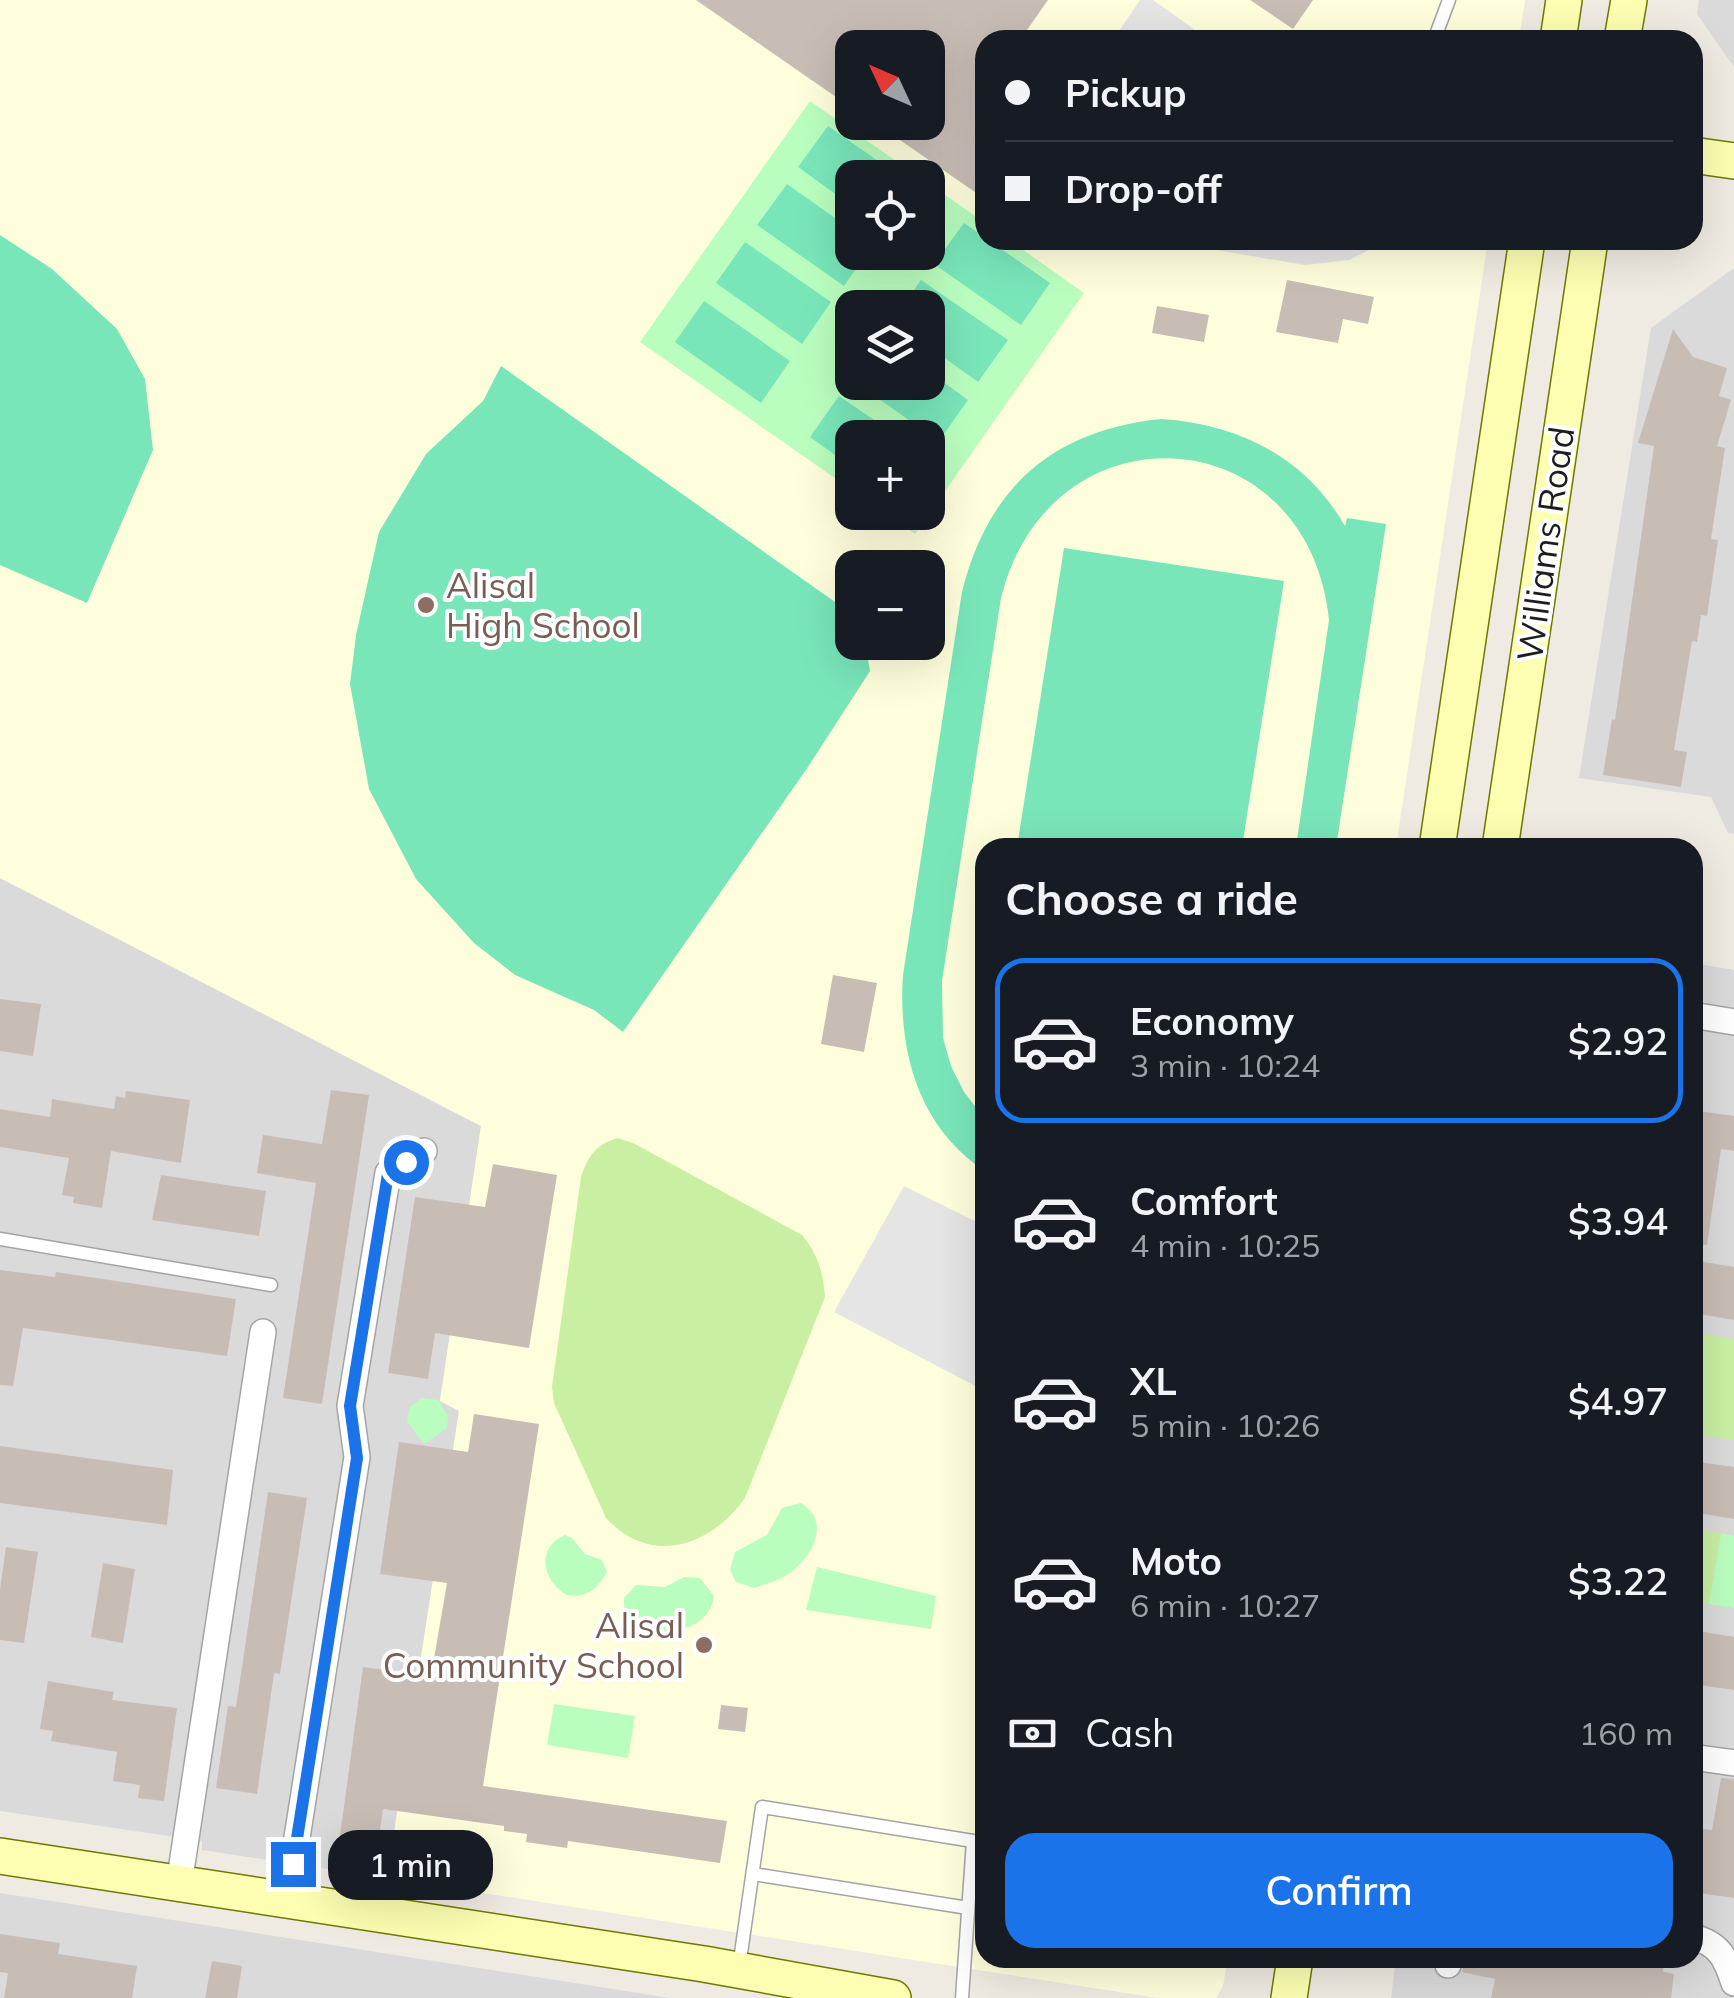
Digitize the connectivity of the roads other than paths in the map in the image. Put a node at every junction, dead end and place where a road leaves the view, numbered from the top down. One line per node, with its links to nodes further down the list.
1 (1449, 0): 4 (lane)
2 (1564, 0): 5 (main road)
3 (1628, 0): 6 (main road)
4 (1438, 30)
5 (1560, 30)
6 (1624, 30)
7 (1703, 157): 8 (main road)
8 (1734, 161)
9 (1526, 250): 11 (main road, Williams Road)
10 (1589, 250): 12 (main road, Williams Road)
11 (1438, 838)
12 (1501, 838)
13 (1703, 1017): 14 (street)
14 (1734, 1022)
15 (424, 1151): 24 (street)
16 (0, 1239): 17 (lane)
17 (271, 1285)
18 (262, 1332): 23 (street)
19 (1703, 1758): 20 (street)
20 (1734, 1763)
21 (0, 1856): 23 (main road)
22 (752, 1874): 25 (lane); 25 (lane); 28 (lane)
23 (179, 1884): 24 (main road)
24 (287, 1901): 28 (main road)
25 (968, 1908): 31 (lane)
26 (1703, 1940): 29 (street)
27 (1294, 1968): 32 (main road)
28 (739, 1970): 30 (main road)
29 (1734, 1982)
30 (893, 1998)
31 (962, 1998)
32 (1289, 1998)

